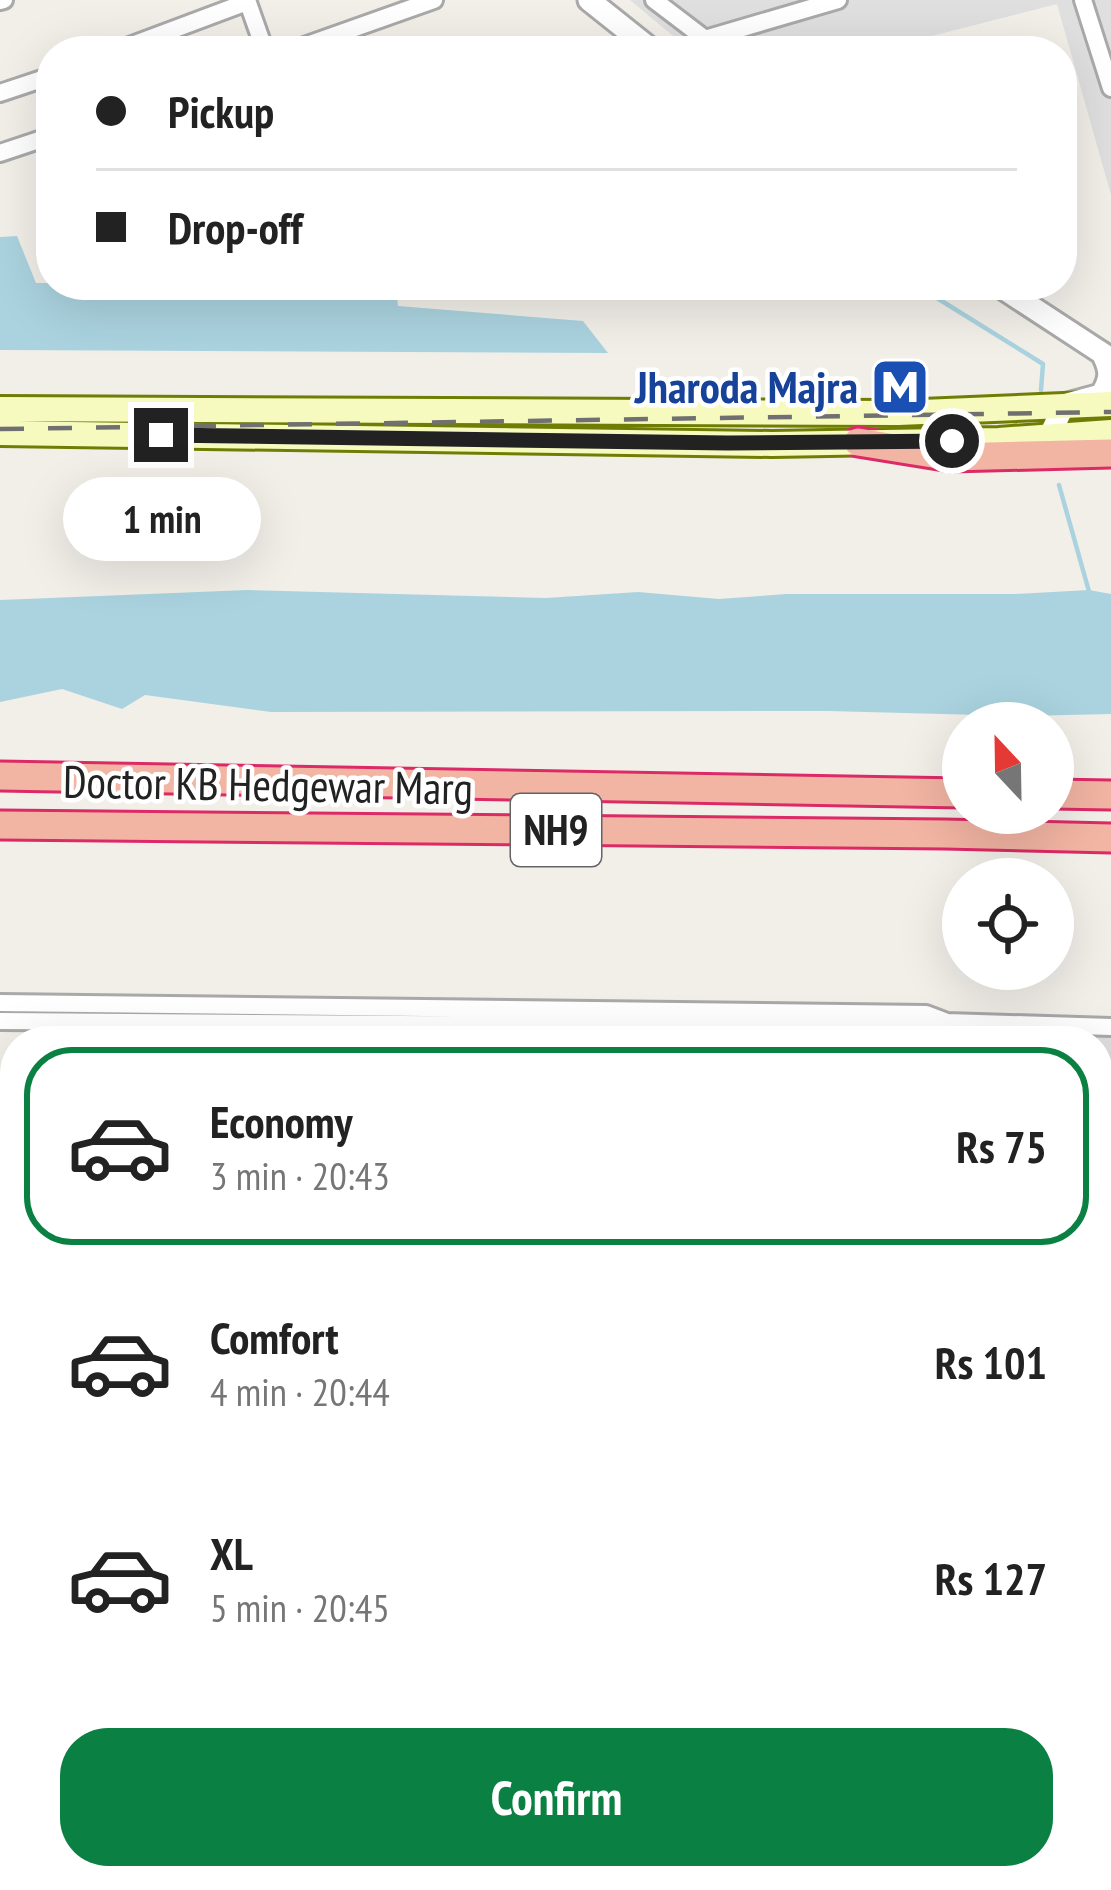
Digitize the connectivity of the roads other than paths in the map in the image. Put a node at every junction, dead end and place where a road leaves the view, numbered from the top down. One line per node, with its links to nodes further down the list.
1 (434, 0): 9 (street)
2 (589, 0): 10 (street)
3 (654, 0): 11 (street)
4 (838, 0): 12 (street)
5 (1082, 0): 13 (street)
6 (247, 1): 7 (street); 8 (street)
7 (155, 36)
8 (260, 36)
9 (332, 36)
10 (634, 36)
11 (701, 36)
12 (715, 36)
13 (1106, 60): 15 (street)
14 (36, 81): 16 (street)
15 (1111, 88)
16 (0, 93)
17 (36, 141): 18 (street)
18 (0, 153)
19 (1021, 300): 20 (street)
20 (1107, 357): 22 (street)
21 (1111, 404): 22 (main road)
22 (1064, 405): 23 (main road); 26 (street)
23 (0, 409)
24 (1111, 432): 26 (main road)
25 (0, 433): 27 (main road)
26 (1049, 436): 27 (main road)
27 (858, 442): 28 (highway)
28 (1111, 453)
29 (0, 776): 30 (highway, Doctor KB Hedgewar Marg / NH9)
30 (942, 793)
31 (1074, 794): 32 (highway)
32 (1111, 795)
33 (0, 825): 34 (highway, Doctor KB Hedgewar Marg / NH9)
34 (1111, 838)
35 (0, 1003): 37 (street)
36 (0, 1021): 38 (street)
37 (947, 1022): 39 (street); 40 (street)
38 (659, 1026)
39 (931, 1026)
40 (963, 1026)

